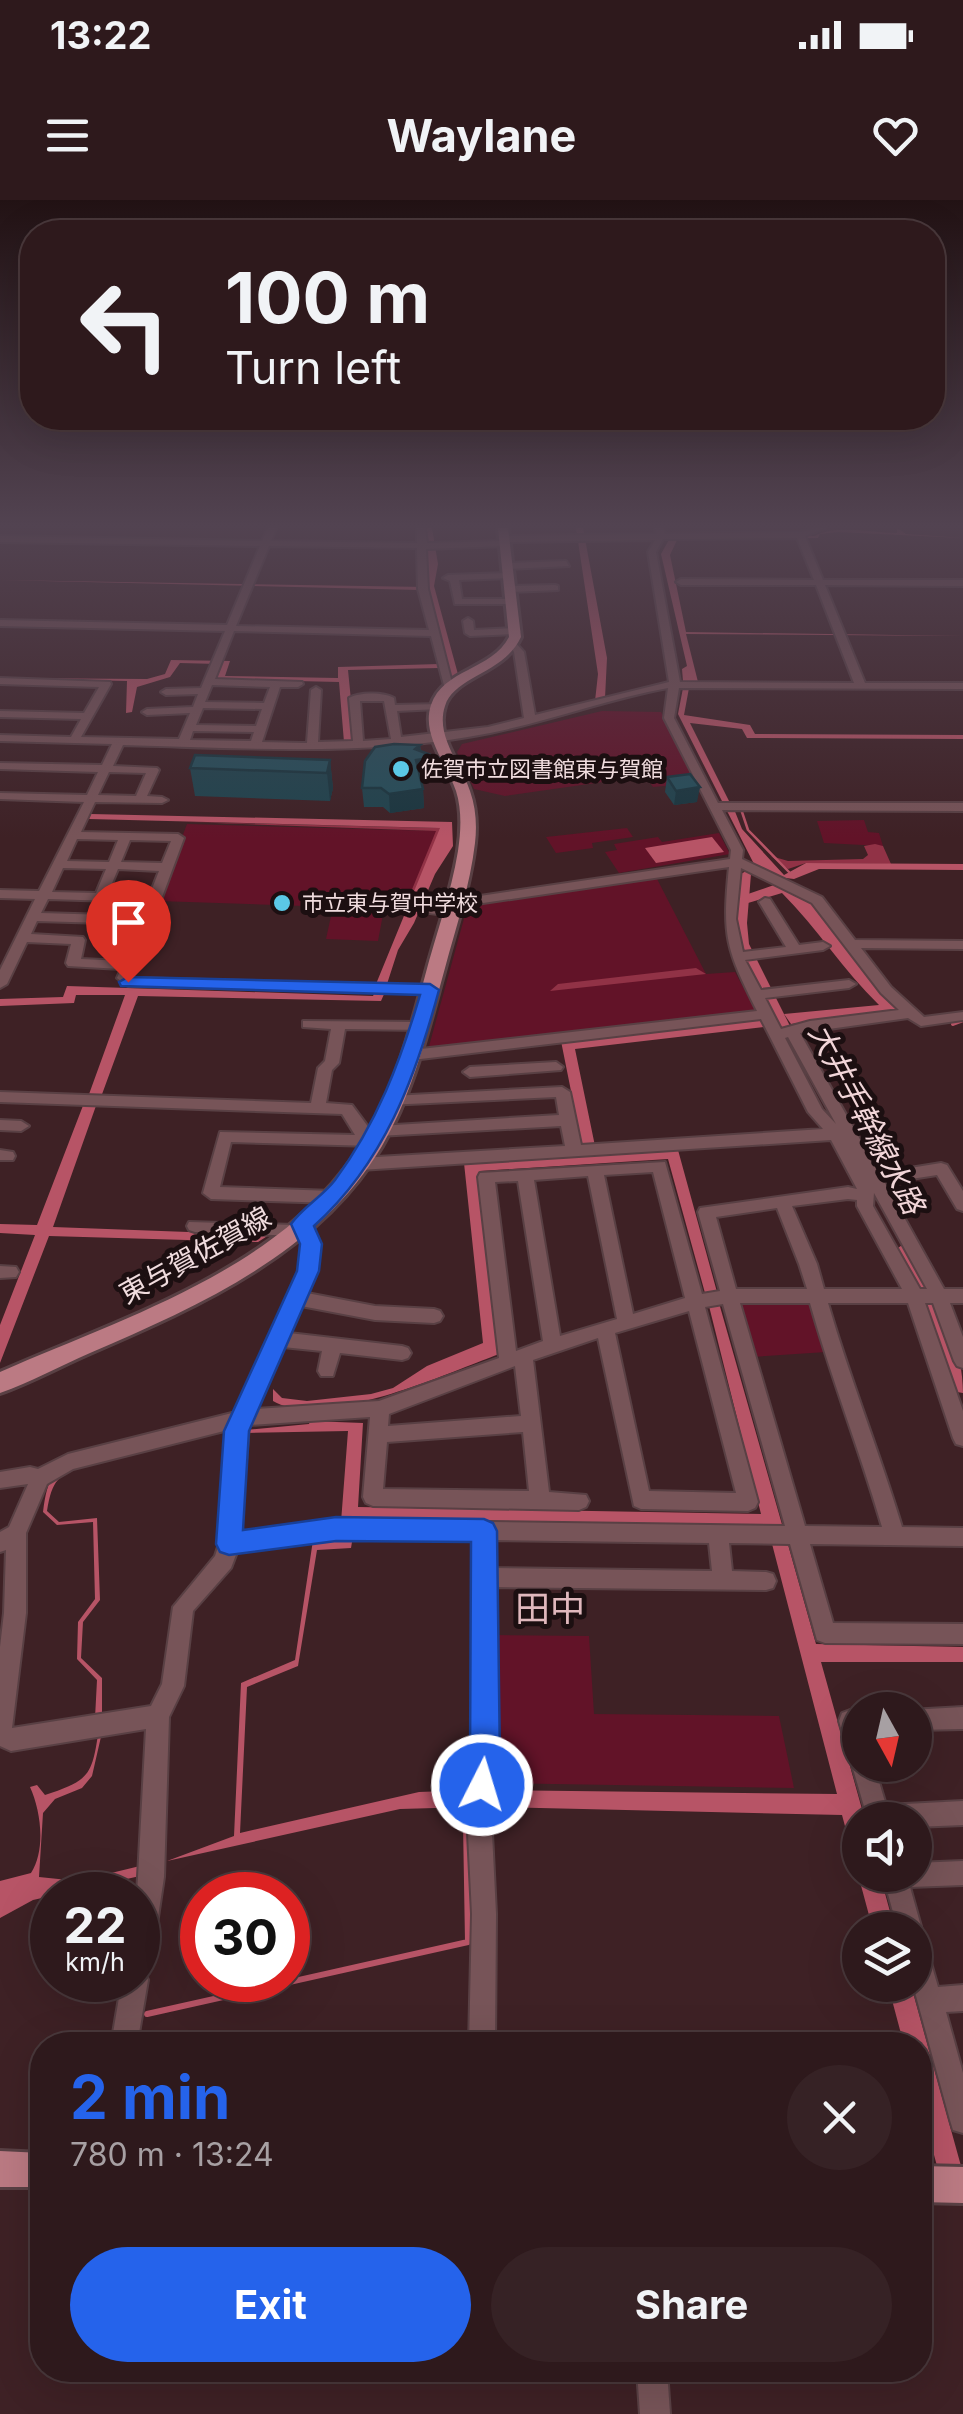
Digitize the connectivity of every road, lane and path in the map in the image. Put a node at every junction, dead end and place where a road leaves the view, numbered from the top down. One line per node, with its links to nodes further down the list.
1 (230, 631): 15 (street)
2 (399, 631): 7 (street)
3 (470, 631): 8 (street)
4 (514, 631): 8 (main road)
5 (665, 631): 12 (street)
6 (839, 631): 13 (street)
7 (433, 632): 16 (street)
8 (515, 638): 16 (main road); 28 (street)
9 (0, 681): 20 (street)
10 (276, 684): 11 (street); 15 (street); 21 (street)
11 (298, 684)
12 (674, 685): 13 (street); 28 (street); 51 (street)
13 (861, 686): 14 (street)
14 (963, 686)
15 (207, 687): 18 (street); 23 (street)
16 (450, 689): 22 (main road)
17 (316, 690): 40 (street)
18 (166, 692)
19 (0, 693): 20 (street)
20 (100, 696): 27 (street)
21 (268, 706): 23 (street); 30 (street)
22 (438, 706): 24 (street); 32 (main road, 東与賀佐賀線)
23 (198, 708): 25 (street); 29 (street)
24 (391, 708): 36 (street); 38 (street)
25 (147, 712)
26 (0, 714): 27 (street)
27 (88, 716): 34 (street)
28 (530, 720): 32 (street)
29 (190, 728): 30 (street); 37 (street)
30 (260, 729): 39 (street)
31 (0, 738): 33 (street)
32 (438, 739): 38 (street); 64 (main road, 東与賀佐賀線)
33 (54, 740): 34 (street); 42 (street)
34 (74, 740): 35 (street)
35 (119, 741): 37 (street); 43 (street)
36 (358, 741)
37 (183, 743): 39 (street)
38 (397, 743): 40 (street)
39 (255, 745): 40 (street)
40 (312, 746)
41 (0, 766): 42 (street)
42 (38, 767): 43 (street); 47 (street)
43 (106, 769): 44 (street); 48 (street)
44 (153, 770): 45 (street); 49 (street)
45 (173, 770)
46 (0, 796): 47 (street)
47 (22, 796): 48 (street)
48 (92, 798): 49 (street); 53 (street)
49 (140, 799): 50 (street)
50 (162, 800)
51 (715, 806): 52 (street); 55 (street)
52 (963, 808)
53 (73, 835): 54 (street); 56 (street)
54 (126, 836): 57 (street); 58 (street)
55 (738, 862): 64 (street); 69 (street); 73 (street)
56 (59, 864): 57 (street); 60 (street)
57 (114, 866): 58 (street); 61 (street)
58 (167, 867): 62 (street)
59 (0, 894): 60 (street)
60 (44, 895): 61 (street); 66 (street)
61 (100, 896): 62 (street)
62 (154, 898): 67 (street)
63 (764, 902): 72 (street)
64 (452, 907): 65 (street); 77 (main road, 東与賀佐賀線)
65 (424, 908)
66 (33, 917): 67 (street); 68 (street)
67 (146, 920): 74 (street)
68 (23, 938): 74 (street); 75 (street)
69 (852, 944): 70 (street); 79 (street)
70 (963, 945)
71 (824, 946): 72 (street)
72 (795, 950): 73 (street)
73 (744, 956): 78 (street)
74 (128, 965): 77 (street)
75 (0, 984)
76 (848, 984): 78 (street)
77 (430, 990): 84 (main road, 東与賀佐賀線)
78 (763, 994): 80 (street)
79 (909, 1013): 81 (street); 85 (street)
80 (766, 1014): 85 (street); 86 (street)
81 (963, 1016)
82 (308, 1024): 83 (street)
83 (339, 1025): 84 (street); 93 (street)
84 (420, 1027): 87 (main road, 東与賀佐賀線)
85 (784, 1034): 97 (street)
86 (550, 1039): 87 (street); 88 (street)
87 (412, 1055): 92 (main road, 東与賀佐賀線)
88 (556, 1066): 89 (street); 90 (street)
89 (470, 1072)
90 (560, 1086)
91 (0, 1097): 93 (street)
92 (392, 1102): 94 (street); 98 (main road, 東与賀佐賀線)
93 (318, 1108): 98 (street)
94 (568, 1120): 98 (street); 99 (street)
95 (0, 1125): 96 (street)
96 (21, 1126)
97 (843, 1134): 99 (street); 105 (street); 106 (street)
98 (376, 1136): 100 (main road, 東与賀佐賀線); 107 (street)
99 (574, 1150): 100 (street)
100 (360, 1164): 107 (main road, 東与賀佐賀線)
101 (963, 1166): 102 (street)
102 (941, 1169): 105 (street); 109 (street)
103 (595, 1170): 104 (street); 117 (street); 119 (street)
104 (525, 1174): 122 (street); 125 (street)
105 (876, 1179): 114 (street)
106 (865, 1196): 108 (street); 114 (street)
107 (333, 1197): 111 (main road, 東与賀佐賀線)
108 (782, 1202): 112 (street); 113 (street)
109 (963, 1205)
110 (195, 1226): 111 (street)
111 (298, 1228): 116 (street); 128 (main road, 東与賀佐賀線)
112 (817, 1294): 113 (street); 114 (street); 141 (street)
113 (730, 1296): 117 (street); 140 (street)
114 (925, 1296): 115 (street); 126 (street); 133 (street)
115 (963, 1296)
116 (298, 1298): 118 (street); 121 (street)
117 (696, 1302): 119 (street); 120 (street)
118 (434, 1316)
119 (626, 1322): 120 (street)
120 (606, 1329): 122 (street)
121 (277, 1339): 123 (street); 130 (street)
122 (553, 1344): 125 (street)
123 (332, 1347): 124 (street); 127 (street)
124 (402, 1354)
125 (515, 1358): 129 (street); 131 (street)
126 (963, 1361)
127 (327, 1371)
128 (0, 1383)
129 (380, 1409): 130 (street); 132 (street)
130 (243, 1418): 134 (street); 144 (street)
131 (531, 1424): 132 (street); 136 (street)
132 (378, 1435): 136 (street)
133 (963, 1438)
134 (40, 1478): 135 (street); 143 (street)
135 (0, 1480)
136 (540, 1499): 137 (street)
137 (579, 1501)
138 (484, 1531): 139 (street); 144 (street); 145 (street)
139 (718, 1533): 140 (street); 146 (street)
140 (797, 1534): 141 (street); 148 (street)
141 (894, 1535): 142 (street)
142 (963, 1536)
143 (8, 1538): 149 (street)
144 (229, 1544): 149 (street)
145 (484, 1577): 146 (street); 162 (street)
146 (723, 1580): 147 (street)
147 (766, 1581)
148 (963, 1634)
149 (158, 1716): 154 (street)
150 (963, 1718): 151 (street)
151 (932, 1719)
152 (868, 1782): 153 (street)
153 (963, 1813)
154 (152, 1872)
155 (963, 1873): 156 (street)
156 (905, 1912)
157 (963, 1998): 158 (street)
158 (932, 2000)
159 (131, 2002): 161 (street)
160 (931, 2002): 163 (street)
161 (126, 2032)
162 (482, 2032)
163 (963, 2120)
164 (0, 2170): 165 (main road)
165 (30, 2170)
166 (932, 2184): 167 (main road)
167 (963, 2185)
168 (653, 2382): 169 (street)
169 (654, 2414)

